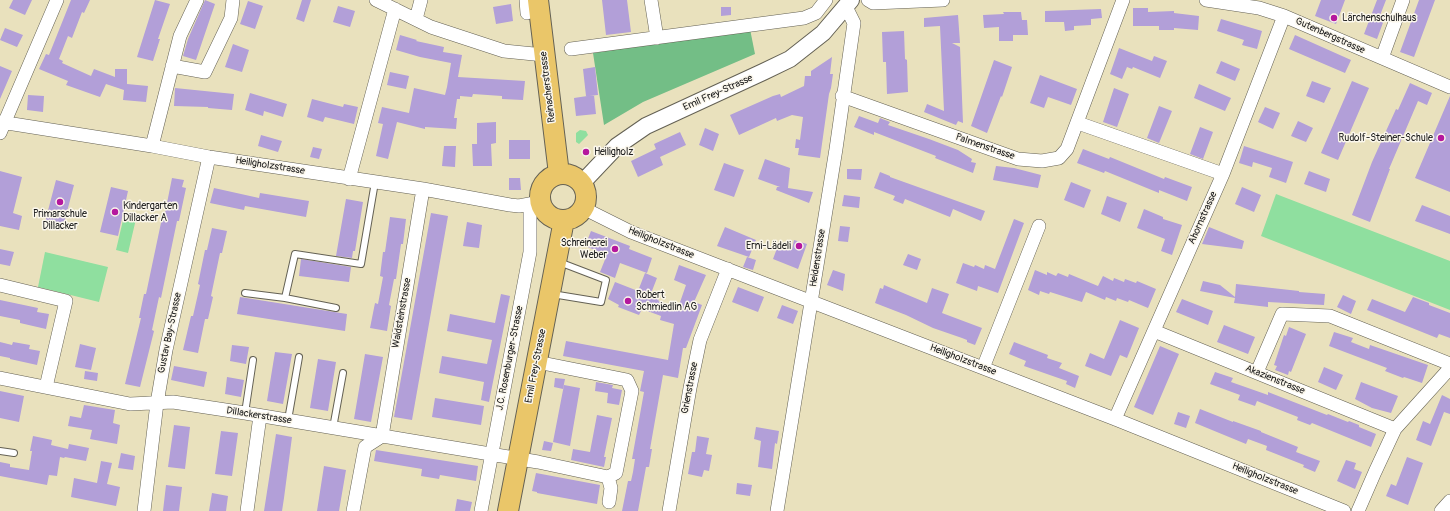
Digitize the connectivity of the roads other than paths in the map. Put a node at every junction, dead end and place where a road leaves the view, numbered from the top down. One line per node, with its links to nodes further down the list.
1 (57, 0): 27 (street)
2 (197, 0): 23 (street)
3 (233, 0): 23 (street)
4 (376, 0): 16 (street)
5 (420, 0): 18 (street)
6 (526, 0): 15 (street)
7 (651, 0): 19 (street)
8 (826, 0): 19 (street)
9 (868, 0): 10 (street)
10 (943, 0)
11 (1123, 0): 26 (street, Palmenstrasse)
12 (1206, 0): 17 (street, Gutenbergstrasse)
13 (1403, 0): 22 (street)
14 (848, 4): 25 (street, Heidenstrasse); 34 (street, Emil Frey-Strasse)
15 (532, 7): 21 (main road, Reinacherstrasse)
16 (395, 9): 18 (street); 32 (street)
17 (1284, 16): 22 (street, Gutenbergstrasse); 31 (street, Ahornstrasse)
18 (416, 19): 21 (street)
19 (657, 38): 20 (street)
20 (571, 49)
21 (544, 55): 30 (main road, Reinacherstrasse)
22 (1382, 58): 24 (street, Gutenbergstrasse)
23 (172, 66): 28 (street)
24 (1450, 87)
25 (842, 96): 26 (street, Palmenstrasse); 46 (street, Heidenstrasse)
26 (1078, 123): 31 (street)
27 (2, 126): 28 (street, Heiligholzstrasse)
28 (152, 146): 29 (street, Heiligholzstrasse)
29 (209, 157): 32 (street, Heiligholzstrasse); 59 (street, Gustav Bay-Strasse)
30 (559, 174): 34 (main road); 36 (main road)
31 (1222, 174): 48 (street, Ahornstrasse)
32 (349, 179): 33 (street, Heiligholzstrasse)
33 (375, 182): 35 (street, Heiligholzstrasse); 45 (lane)
34 (582, 183): 37 (main road)
35 (423, 189): 36 (street, Heiligholzstrasse); 66 (street, Waidsteinstrasse)
36 (535, 204): 38 (main road); 69 (street, J.C. Rosenburger-Strasse)
37 (583, 208): 38 (main road); 41 (street, Heiligholzstrasse)
38 (564, 220): 40 (main road, Emil Frey-Strasse)
39 (1039, 226): 53 (street)
40 (556, 262): 44 (main road, Emil Frey-Strasse); 44 (lane)
41 (728, 269): 46 (street, Heiligholzstrasse); 79 (street, Grienstrasse)
42 (0, 284): 58 (street)
43 (245, 293): 45 (lane)
44 (550, 294): 51 (main road, Emil Frey-Strasse)
45 (285, 298): 47 (lane)
46 (810, 301): 53 (street, Heiligholzstrasse); 80 (street, Heidenstrasse)
47 (336, 308)
48 (1154, 331): 55 (street, Akazienstrasse); 62 (street, Ahornstrasse)
49 (299, 357): 63 (lane)
50 (253, 360): 60 (lane)
51 (537, 362): 70 (main road, Emil Frey-Strasse); 71 (street)
52 (1450, 364): 55 (street)
53 (983, 368): 62 (street, Heiligholzstrasse)
54 (1450, 368): 65 (street)
55 (1257, 372): 65 (street, Akazienstrasse)
56 (343, 373): 64 (lane)
57 (0, 378): 58 (street, Dillackerstrasse)
58 (46, 387): 59 (street, Dillackerstrasse)
59 (157, 403): 60 (street, Dillackerstrasse); 74 (street, Gustav Bay-Strasse)
60 (245, 413): 61 (street, Dillackerstrasse)
61 (260, 416): 63 (street, Dillackerstrasse); 75 (street)
62 (1115, 418): 81 (street, Heiligholzstrasse)
63 (288, 420): 64 (street, Dillackerstrasse)
64 (333, 428): 66 (street, Dillackerstrasse)
65 (1396, 429): 82 (street)
66 (382, 436): 69 (street, Dillackerstrasse); 76 (street)
67 (0, 450): 68 (lane)
68 (14, 453)
69 (491, 455): 70 (street, Dillackerstrasse); 77 (street, J.C. Rosenburger-Strasse)
70 (519, 460): 71 (street, Dillackerstrasse); 78 (main road, Emil Frey-Strasse)
71 (608, 477): 73 (street)
72 (1450, 500): 83 (street)
73 (609, 502)
74 (144, 511)
75 (246, 511)
76 (353, 511)
77 (481, 511)
78 (508, 511)
79 (669, 511)
80 (777, 511)
81 (1344, 511)
82 (1358, 511)
83 (1441, 511)

